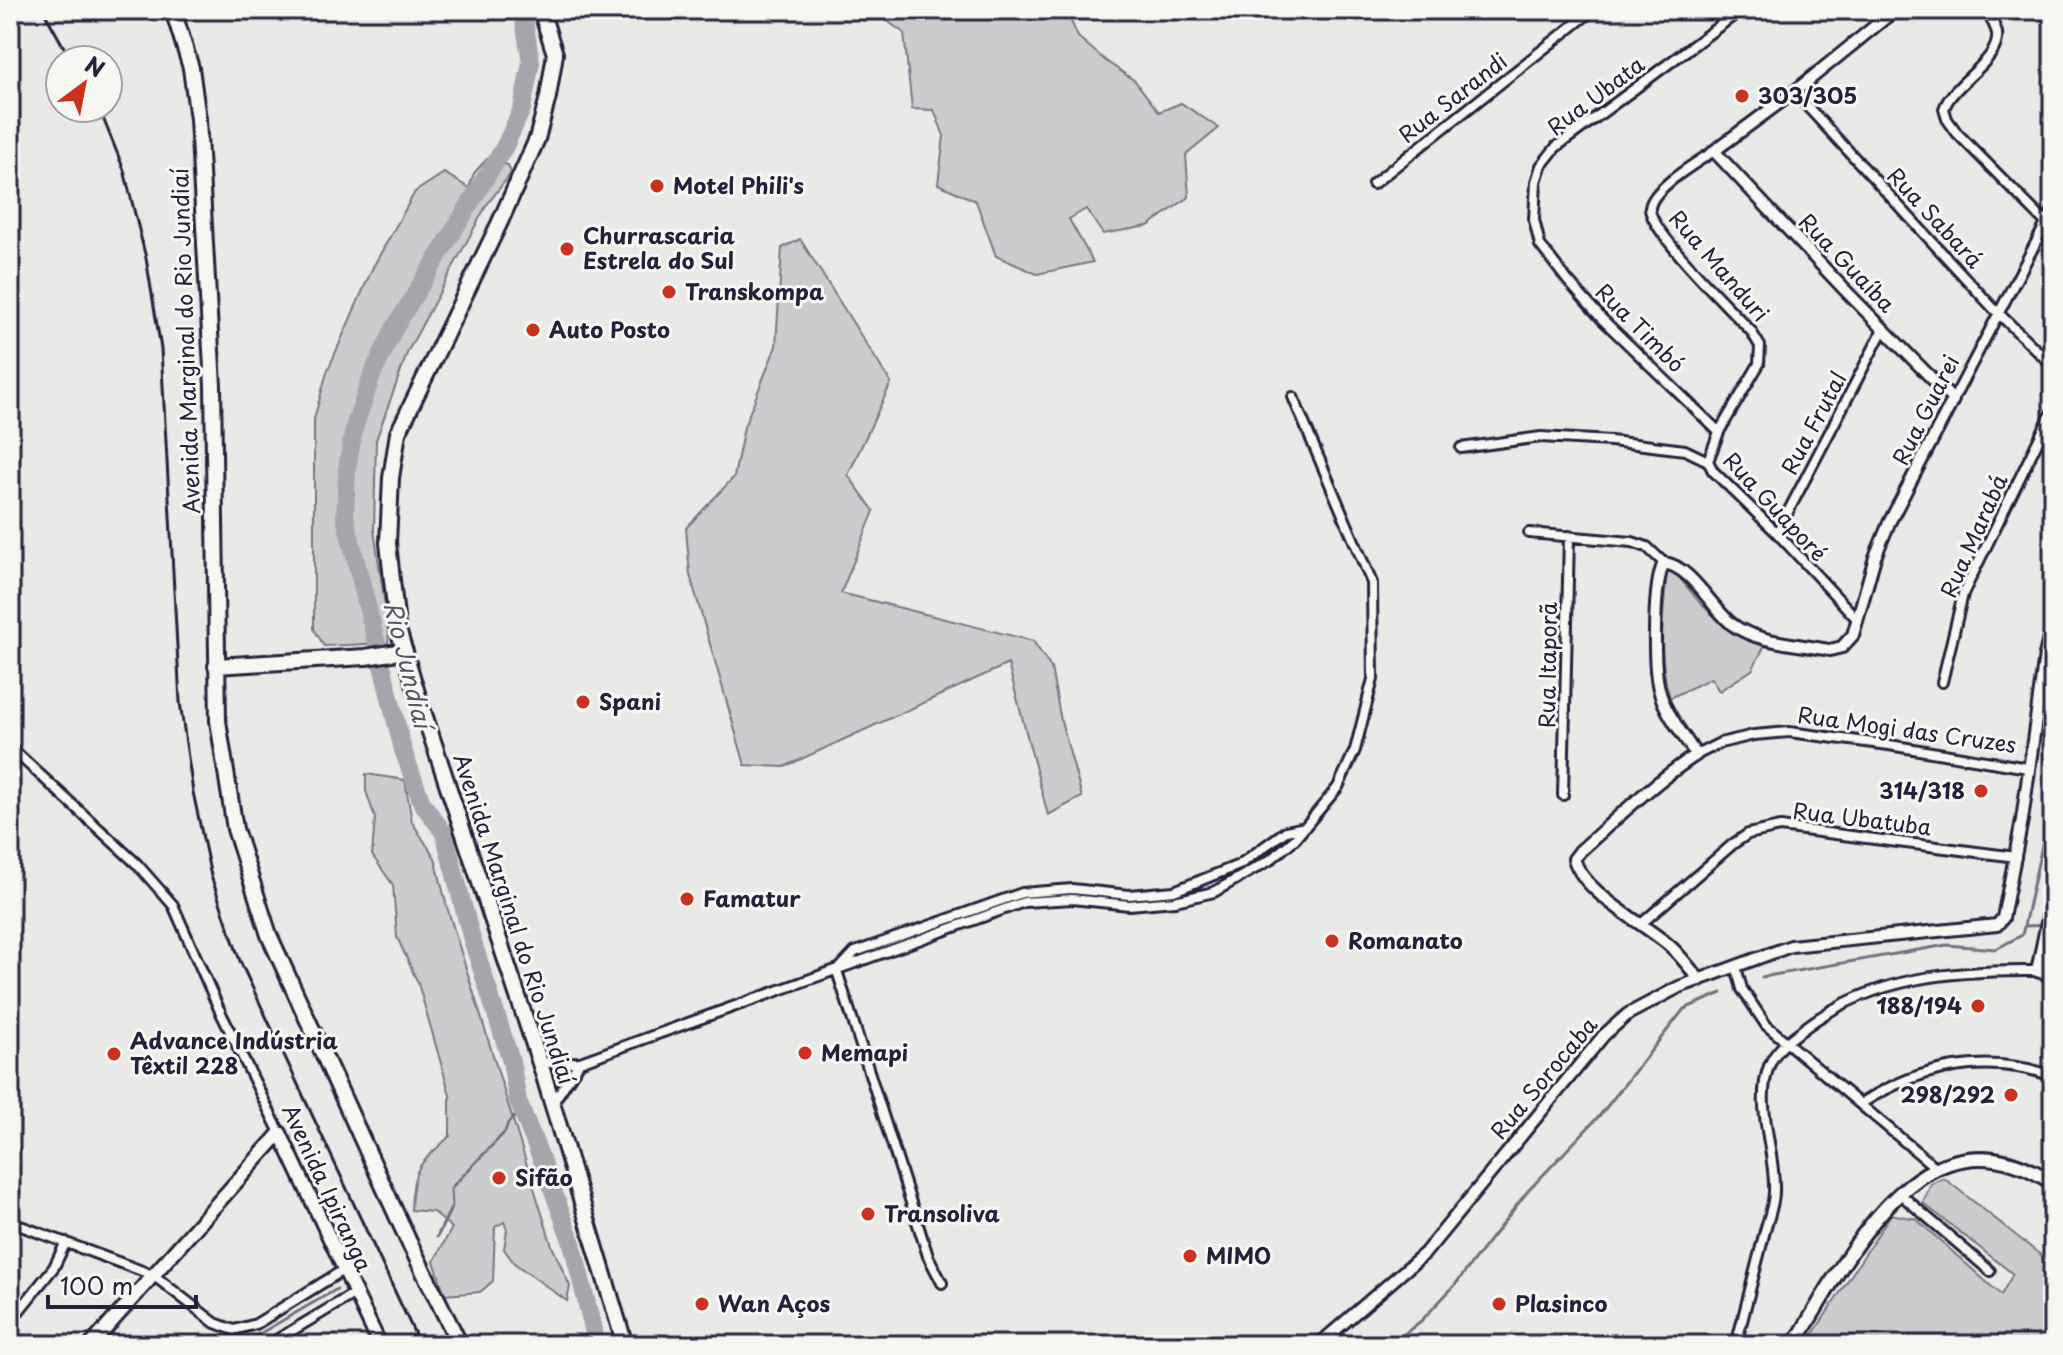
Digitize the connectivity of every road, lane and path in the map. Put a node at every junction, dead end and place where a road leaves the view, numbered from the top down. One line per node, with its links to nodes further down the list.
1 (173, 10): 29 (main road, Avenida Marginal do Rio Jundiaí)
2 (541, 10): 28 (main road, Avenida Marginal do Rio Jundiaí)
3 (1593, 10): 9 (street, Rua Sarandi)
4 (1741, 10): 12 (street, Rua Ubata)
5 (1986, 10): 11 (street)
6 (1888, 12): 7 (street, Rua Manduri)
7 (1794, 92): 8 (street, Rua Manduri); 13 (street, Rua Sabará)
8 (1714, 151): 14 (street, Rua Guaíba); 19 (street, Rua Manduri)
9 (1373, 184)
10 (2053, 210): 11 (street, Rua Guarei)
11 (2046, 223): 13 (street, Rua Guarei)
12 (1540, 245): 19 (street, Rua Timbó)
13 (1999, 314): 15 (street, Rua Sabará); 17 (street, Rua Guarei)
14 (1883, 330): 17 (street, Rua Guaíba); 23 (street, Rua Frutal)
15 (2053, 366)
16 (1293, 397): 35 (street)
17 (1953, 400): 26 (street, Rua Guarei)
18 (2053, 410): 30 (street, Rua Marabá)
19 (1719, 432): 21 (street, Rua Manduri)
20 (1461, 448): 21 (street, Rua Guaporé)
21 (1708, 461): 23 (street, Rua Guaporé)
22 (1529, 533): 24 (street)
23 (1777, 533): 26 (street, Rua Guaporé)
24 (1569, 536): 25 (street); 34 (street, Rua Itaporã)
25 (1664, 563): 26 (street, Rua Guarei); 32 (street)
26 (1858, 620)
27 (2053, 622): 33 (street)
28 (400, 652): 29 (main road); 46 (main road, Avenida Marginal do Rio Jundiaí)
29 (216, 666): 65 (main road, Avenida Marginal do Rio Jundiaí)
30 (1942, 682)
31 (10, 747): 50 (street, Avenida Ipiranga)
32 (1696, 755): 33 (street, Rua Mogi das Cruzes); 38 (street, Rua Mogi das Cruzes)
33 (2028, 768): 36 (street)
34 (1563, 795)
35 (1305, 827): 40 (street); 40 (street)
36 (2016, 857): 38 (street, Rua Ubatuba); 39 (street, Rua Sorocaba)
37 (2052, 897): 41 (street)
38 (1641, 924): 43 (street)
39 (1736, 967): 43 (street, Rua Sorocaba); 44 (street)
40 (837, 971): 45 (street); 59 (street)
41 (2037, 971): 42 (street); 44 (street)
42 (2053, 976)
43 (1700, 980): 67 (street, Rua Sorocaba)
44 (1785, 1043): 48 (street); 68 (street)
45 (580, 1062): 46 (street); 49 (street)
46 (540, 1063): 49 (main road, Avenida Marginal do Rio Jundiaí)
47 (2053, 1076): 48 (street)
48 (1862, 1103): 51 (street)
49 (551, 1105): 66 (main road, Avenida Marginal do Rio Jundiaí)
50 (280, 1133): 56 (main road, Avenida Ipiranga); 58 (main road)
51 (1936, 1168): 52 (main road); 53 (main road)
52 (2053, 1183)
53 (1898, 1192): 57 (street); 69 (main road)
54 (10, 1222): 55 (street)
55 (66, 1242): 58 (street); 61 (street)
56 (346, 1271): 58 (street); 60 (main road, Avenida Ipiranga)
57 (1990, 1271)
58 (153, 1275): 62 (main road)
59 (942, 1283)
60 (354, 1290): 63 (street); 64 (main road, Avenida Ipiranga)
61 (10, 1322)
62 (91, 1345)
63 (268, 1345)
64 (380, 1345)
65 (460, 1345)
66 (625, 1345)
67 (1318, 1345)
68 (1736, 1345)
69 (1794, 1345)

